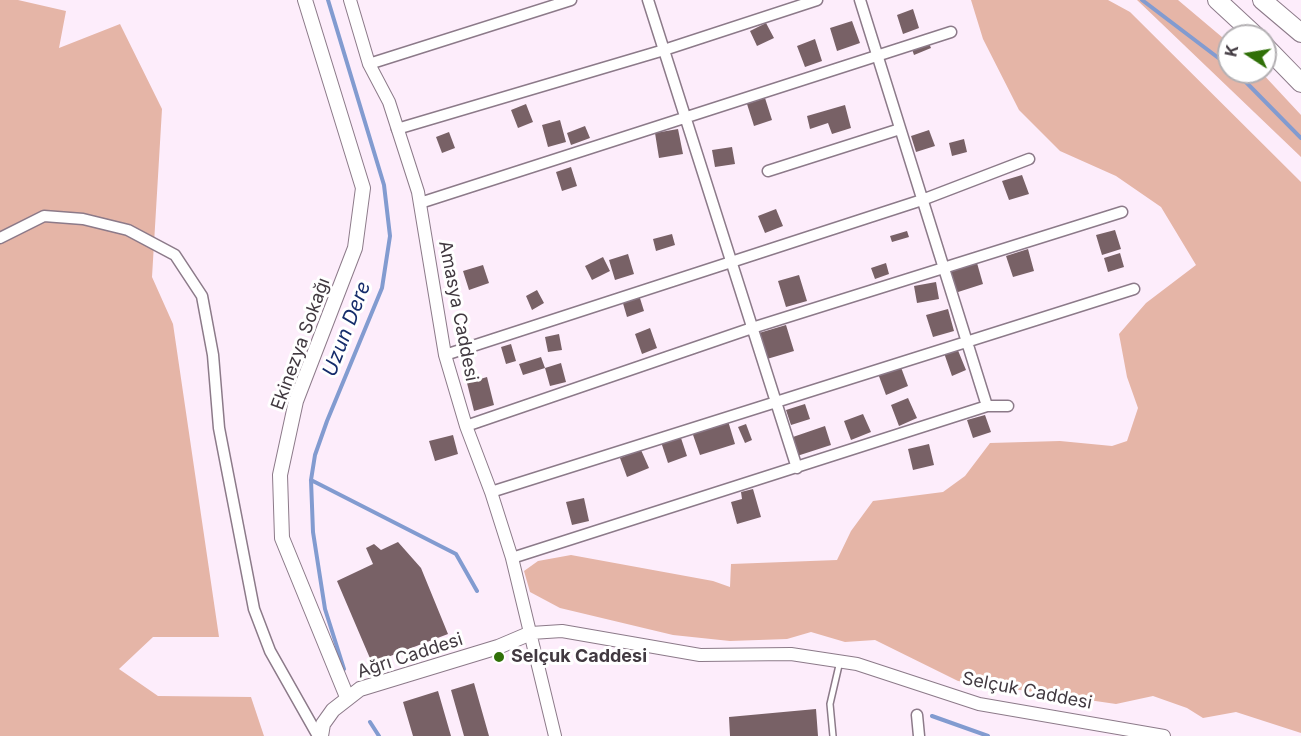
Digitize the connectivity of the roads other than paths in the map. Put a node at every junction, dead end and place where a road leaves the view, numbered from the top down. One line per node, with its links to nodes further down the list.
1 (305, 0): 41 (main road, Ekinezya Sokağı)
2 (350, 0): 15 (street, Amasya Caddesi)
3 (571, 0): 15 (street)
4 (648, 0): 12 (street)
5 (817, 0): 12 (street)
6 (860, 0): 13 (street)
7 (1216, 0): 9 (highway)
8 (1262, 0): 11 (highway)
9 (1243, 24)
10 (951, 32): 13 (street)
11 (1301, 33)
12 (664, 50): 17 (street); 18 (street)
13 (877, 54): 17 (street); 19 (street)
14 (1277, 58): 16 (highway)
15 (369, 64): 18 (street, Amasya Caddesi)
16 (1301, 83)
17 (685, 116): 23 (street); 26 (street)
18 (397, 129): 23 (street, Amasya Caddesi)
19 (900, 129): 21 (street); 22 (street)
20 (1029, 159): 22 (street)
21 (768, 171)
22 (922, 200): 26 (street); 27 (street)
23 (420, 203): 31 (street, Amasya Caddesi)
24 (1122, 212): 27 (street)
25 (0, 238): 43 (street)
26 (731, 260): 29 (street); 31 (street)
27 (943, 268): 29 (street); 30 (street)
28 (1134, 289): 30 (street)
29 (752, 328): 32 (street); 35 (street)
30 (966, 341): 32 (street); 33 (street)
31 (445, 355): 35 (street, Amasya Caddesi)
32 (776, 402): 36 (street); 37 (street)
33 (987, 406): 34 (street); 36 (street)
34 (1008, 406)
35 (466, 426): 37 (street, Amasya Caddesi)
36 (797, 468): 38 (street)
37 (491, 492): 38 (street, Amasya Caddesi)
38 (512, 558): 39 (street, Amasya Caddesi)
39 (531, 633): 40 (street, Selçuk Caddesi); 41 (main road, Ağrı Caddesi); 44 (street, Amasya Caddesi)
40 (840, 661): 45 (lane); 47 (street, Selçuk Caddesi)
41 (347, 697): 43 (main road, Ağrı Caddesi)
42 (917, 716): 46 (street)
43 (320, 736)
44 (555, 736)
45 (833, 736)
46 (920, 736)
47 (1164, 736)

